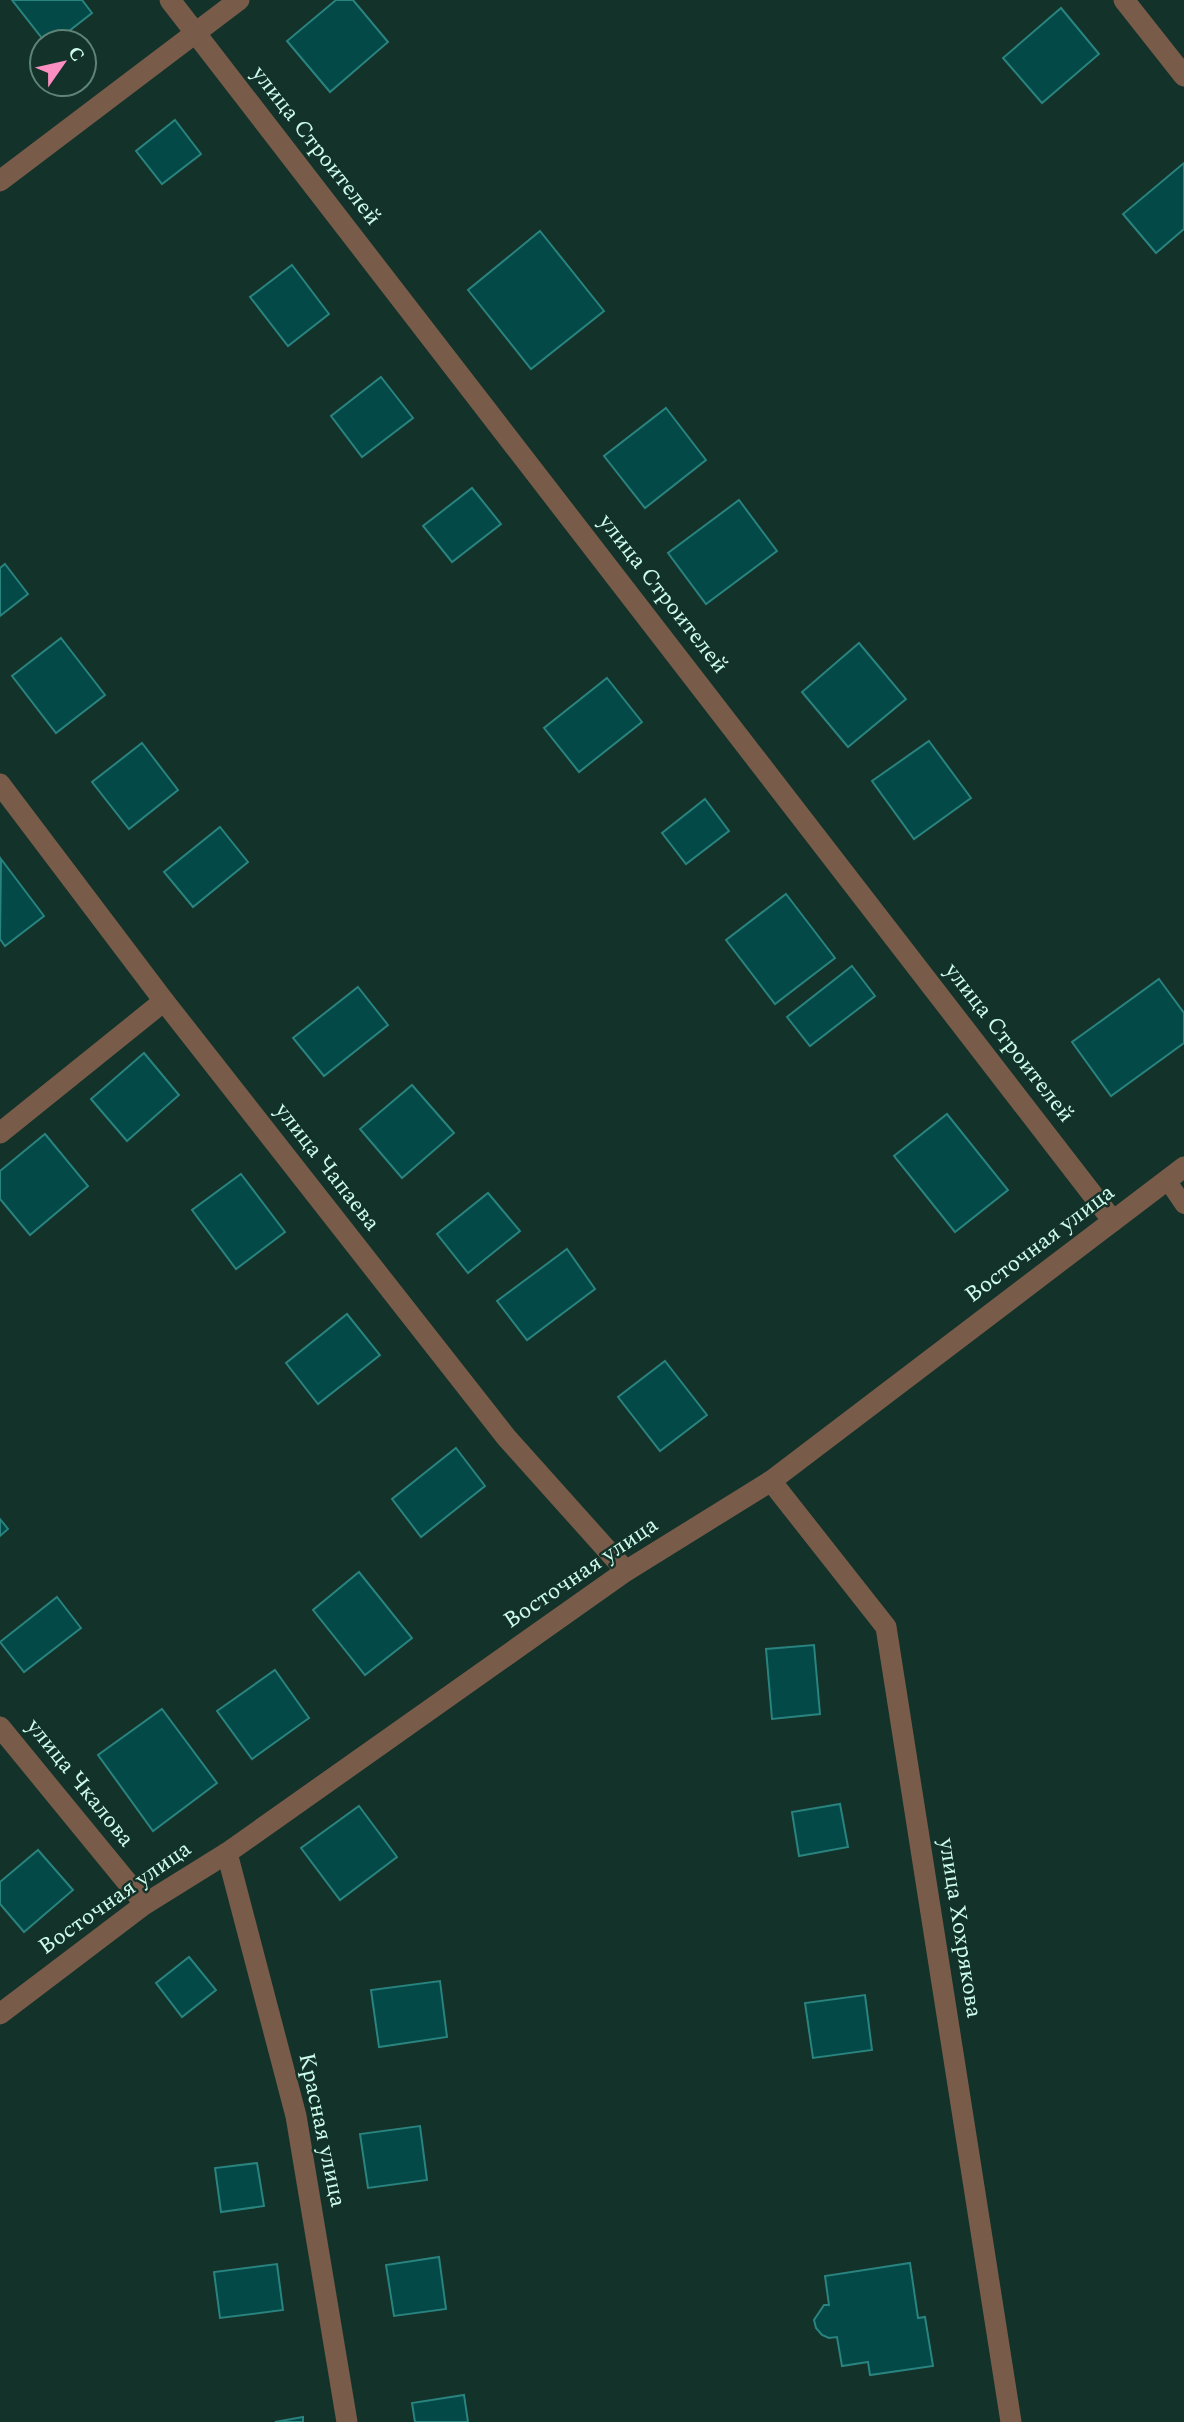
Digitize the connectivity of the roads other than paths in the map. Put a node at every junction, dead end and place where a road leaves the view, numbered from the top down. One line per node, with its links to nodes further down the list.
1 (170, 0): 4 (street, улица Строителей)
2 (239, 0): 4 (street)
3 (1124, 0): 5 (street)
4 (196, 33): 6 (street); 13 (street, улица Строителей)
5 (1184, 76)
6 (0, 181)
7 (0, 784): 8 (street, улица Чапаева)
8 (164, 1001): 9 (street); 15 (street, улица Чапаева)
9 (0, 1133)
10 (1184, 1167): 11 (street, Восточная улица)
11 (1167, 1180): 12 (lane); 13 (street, Восточная улица)
12 (1184, 1205)
13 (1113, 1222): 14 (street, Восточная улица)
14 (771, 1481): 15 (street, Восточная улица); 21 (street, улица Хохрякова)
15 (626, 1571): 17 (street, Восточная улица)
16 (0, 1727): 18 (street, улица Чкалова)
17 (227, 1853): 18 (street, Восточная улица); 20 (street, Красная улица)
18 (145, 1904): 19 (street, Восточная улица)
19 (0, 2014)
20 (347, 2422)
21 (1011, 2422)

